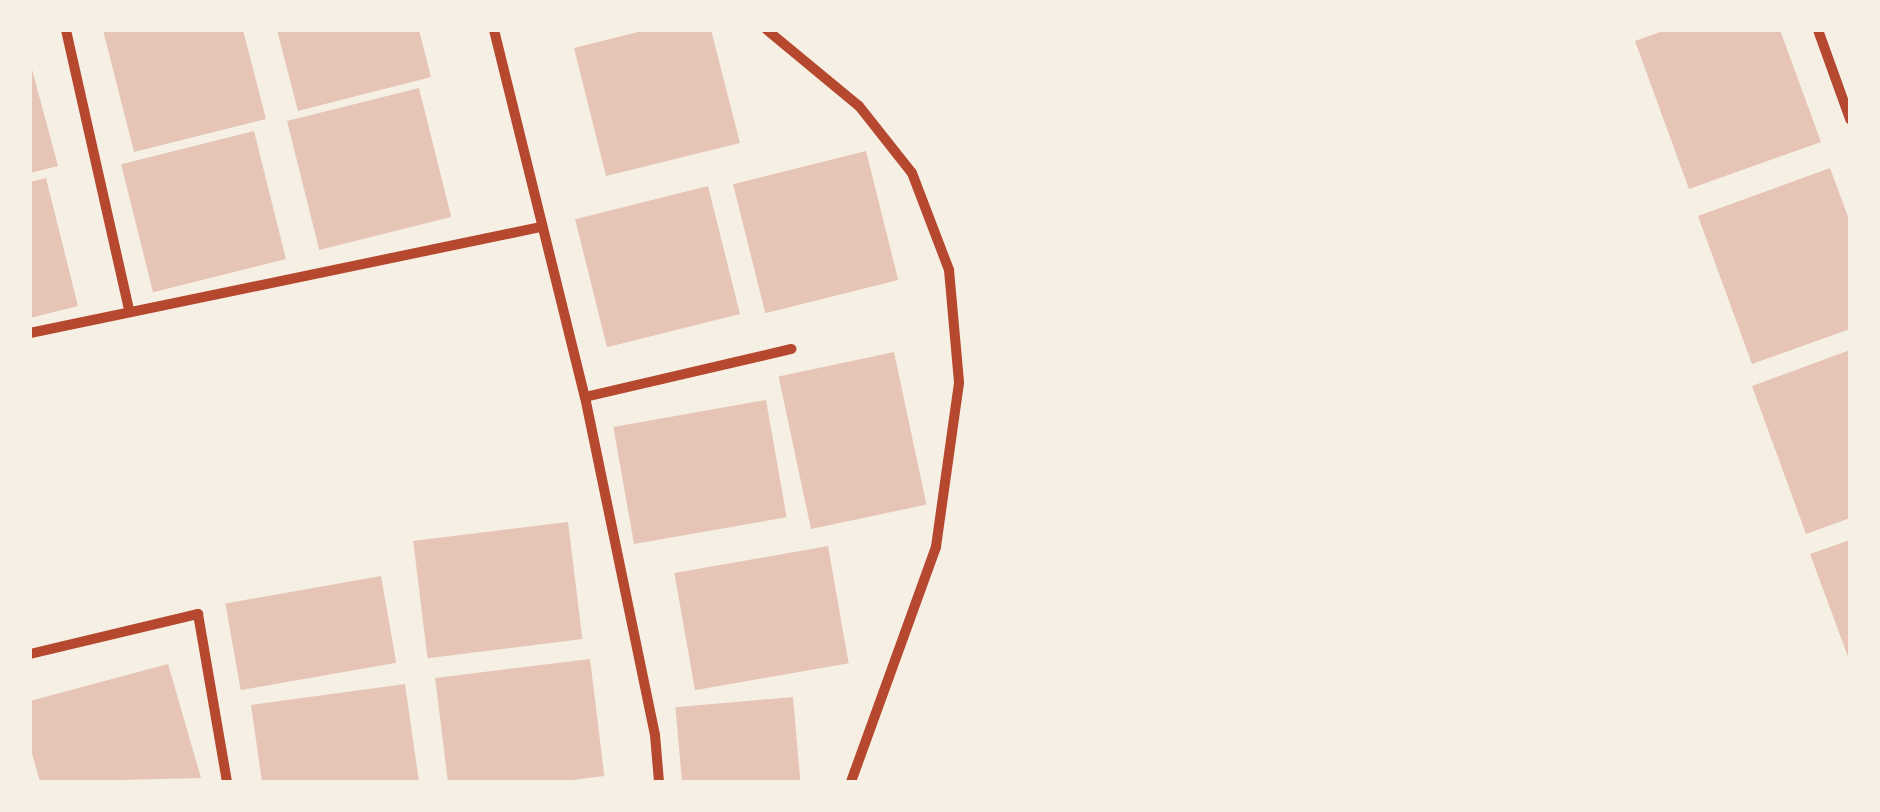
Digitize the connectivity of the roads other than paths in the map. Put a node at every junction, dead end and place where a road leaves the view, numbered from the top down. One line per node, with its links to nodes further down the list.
1 (66, 30): 7 (street)
2 (494, 30): 6 (street)
3 (767, 30): 14 (street)
4 (1818, 30): 5 (street)
5 (1850, 120)
6 (542, 228): 7 (street); 10 (street)
7 (129, 309): 8 (street)
8 (30, 333)
9 (791, 349): 10 (street)
10 (585, 398): 13 (street)
11 (30, 654): 12 (street)
12 (227, 782)
13 (659, 782)
14 (851, 782)

